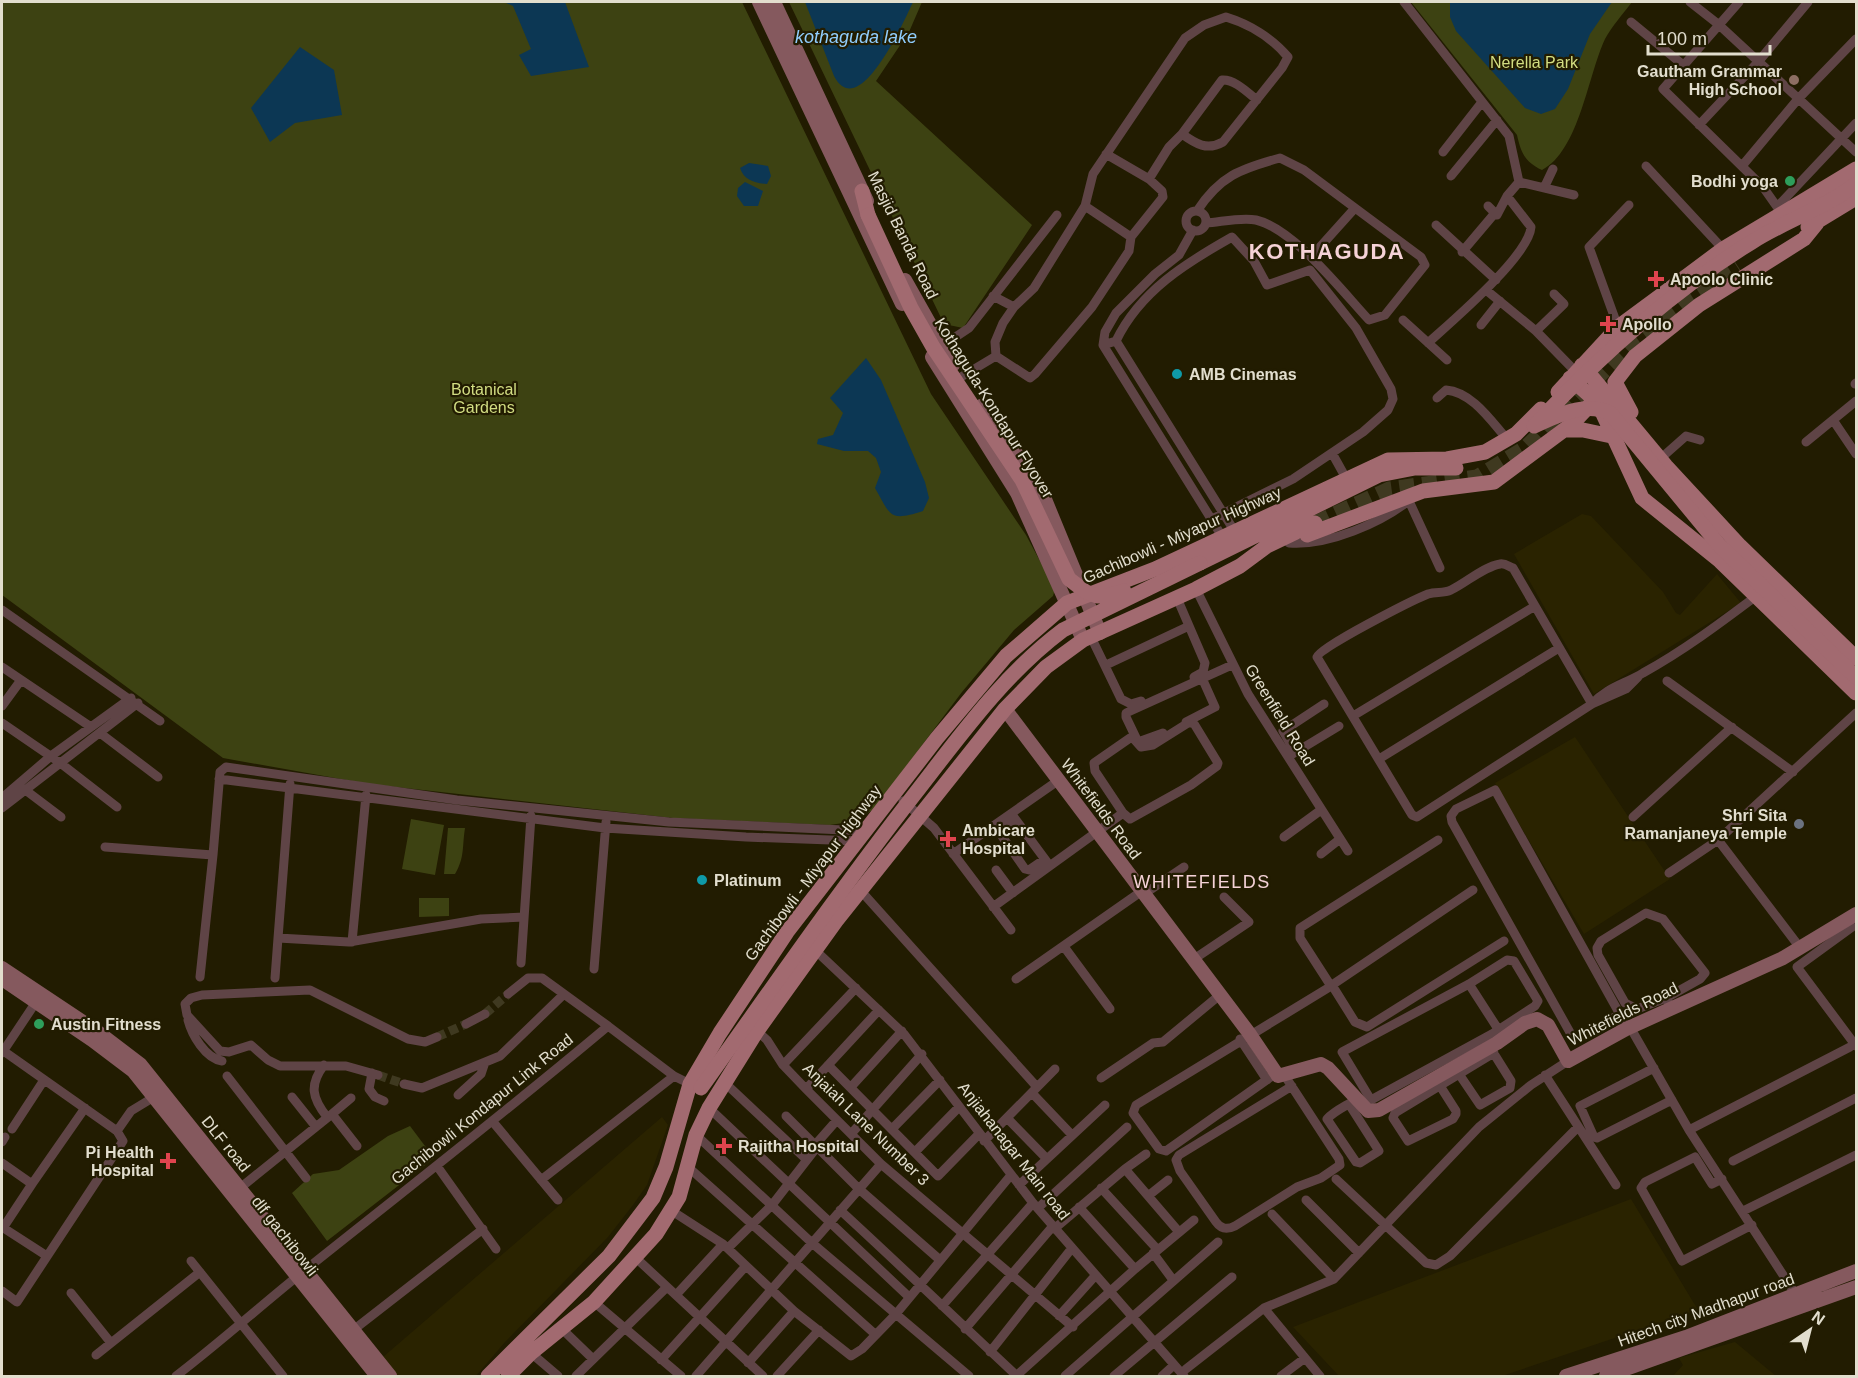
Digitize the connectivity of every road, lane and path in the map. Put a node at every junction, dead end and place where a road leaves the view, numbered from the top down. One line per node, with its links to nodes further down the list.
1 (759, 2): 98 (main road, Masjid Banda Road)
2 (774, 2): 32 (main road, Masjid Banda Road)
3 (1404, 2): 14 (street)
4 (1690, 2): 8 (street)
5 (1739, 2): 8 (street)
6 (1808, 2): 10 (street)
7 (1631, 22): 11 (street)
8 (1718, 24): 10 (street); 11 (street)
9 (1857, 39): 12 (street)
10 (1758, 62): 12 (street); 17 (street)
11 (1682, 64): 17 (street)
12 (1798, 99): 19 (street); 24 (street)
13 (1257, 100): 18 (street); 18 (street); 22 (street)
14 (1482, 102): 15 (street); 20 (street)
15 (1497, 120): 27 (street); 29 (street)
16 (1857, 123): 19 (street)
17 (1699, 125): 24 (street)
18 (1182, 134): 28 (street)
19 (1843, 139): 21 (street); 39 (street)
20 (1443, 152)
21 (1857, 152)
22 (1106, 154): 28 (street); 37 (street)
23 (1646, 166): 47 (street)
24 (1742, 166): 39 (street)
25 (1552, 169): 31 (street)
26 (1857, 169): 39 (main road, Gachibowli - Miyapur Highway)
27 (1450, 176)
28 (1149, 178): 46 (street)
29 (1519, 182): 31 (street); 34 (street)
30 (1857, 184): 73 (main road, Kothaguda-Kondapur Flyover, bridge)
31 (1544, 188): 33 (street)
32 (862, 191): 64 (main road, Masjid Banda Road); 92 (main road, Kothaguda-Kondapur Flyover, bridge)
33 (1574, 195)
34 (1507, 196): 48 (street); 51 (street)
35 (1857, 198): 43 (main road)
36 (1629, 205): 59 (street)
37 (1085, 206): 46 (street); 56 (street)
38 (1355, 208): 40 (street); 49 (street); 49 (street)
39 (1780, 210): 47 (main road, Gachibowli - Miyapur Highway)
40 (1197, 211): 42 (street); 45 (street)
41 (1057, 215): 54 (street)
42 (1206, 223): 45 (street); 49 (street)
43 (1817, 223): 50 (main road); 77 (main road)
44 (1436, 225): 48 (street)
45 (1193, 230): 63 (street)
46 (1131, 237): 65 (street)
47 (1723, 249): 59 (main road, Gachibowli - Miyapur Highway)
48 (1462, 252): 51 (street)
49 (1311, 257)
50 (1739, 268)
51 (1496, 280): 52 (street)
52 (1486, 290): 55 (street); 62 (street)
53 (1554, 294): 60 (street)
54 (993, 296): 56 (street); 64 (street)
55 (1500, 302): 58 (street); 60 (street)
56 (1014, 307): 65 (street)
57 (1403, 320): 62 (street)
58 (1481, 325)
59 (1618, 327): 67 (main road, Gachibowli - Miyapur Highway)
60 (1536, 331): 67 (street)
61 (1116, 341): 63 (street); 80 (street); 86 (street)
62 (1428, 343): 66 (street)
63 (1103, 345): 87 (street)
64 (942, 346): 68 (main road, Masjid Banda Road)
65 (996, 356): 68 (street)
66 (1447, 360)
67 (1576, 372): 69 (main road); 76 (main road, Gachibowli - Miyapur Highway)
68 (961, 377): 96 (main road, Masjid Banda Road)
69 (1600, 396): 74 (main road); 75 (main road); 77 (main road)
70 (1437, 398): 76 (street)
71 (1857, 401): 72 (street)
72 (1833, 420): 79 (street); 81 (street)
73 (1534, 426): 92 (main road, Kothaguda-Kondapur Flyover); 108 (main road, Kothaguda-Kondapur Flyover, bridge)
74 (1565, 430): 75 (main road); 84 (main road)
75 (1616, 437): 95 (main road)
76 (1507, 439): 83 (main road, Gachibowli - Miyapur Highway)
77 (1644, 439): 82 (main road)
78 (1700, 440): 82 (street)
79 (1806, 442)
80 (1332, 453): 83 (street); 86 (street)
81 (1857, 454)
82 (1660, 459): 104 (main road)
83 (1347, 480): 89 (main road, Gachibowli - Miyapur Highway)
84 (1423, 491): 85 (street); 90 (main road)
85 (1409, 501): 90 (street); 93 (street)
86 (1225, 513): 87 (street); 89 (street)
87 (1212, 519): 89 (street)
88 (1315, 523): 91 (main road)
89 (1229, 535): 96 (main road, Gachibowli - Miyapur Highway)
90 (1289, 543): 91 (main road)
91 (1267, 546): 94 (main road)
92 (1200, 563): 237 (main road, Kothaguda-Kondapur Flyover, bridge)
93 (1440, 568)
94 (1196, 589): 97 (main road); 106 (street, Greenfield Road)
95 (1755, 597): 112 (main road); 115 (street)
96 (1084, 598): 98 (main road, Gachibowli - Miyapur Highway); 102 (main road, Masjid Banda Road)
97 (1177, 598): 101 (street); 102 (main road)
98 (1067, 603): 102 (main road, Masjid Banda Road); 137 (main road, Gachibowli - Miyapur Highway)
99 (1535, 606): 103 (street); 119 (street); 119 (street)
100 (2, 610): 113 (street)
101 (1189, 626): 105 (street); 105 (street)
102 (1092, 637): 105 (street); 117 (main road)
103 (1559, 648): 115 (street); 127 (street)
104 (1857, 658)
105 (1106, 665)
106 (1232, 665): 109 (street); 125 (street, Greenfield Road)
107 (2, 667): 110 (street)
108 (1857, 677)
109 (1202, 678): 109 (street)
110 (21, 680): 116 (street); 124 (street)
111 (1667, 681): 123 (street)
112 (1857, 693)
113 (134, 701): 120 (street); 124 (street)
114 (1324, 704): 125 (street)
115 (1592, 704): 127 (street)
116 (2, 706)
117 (1005, 709): 133 (main road, Whitefields Road); 146 (main road)
118 (1857, 713): 129 (street)
119 (1353, 716): 127 (street)
120 (160, 721)
121 (2, 723): 126 (street)
122 (1339, 726): 125 (street)
123 (1732, 727): 129 (street); 149 (street)
124 (95, 730): 126 (street); 128 (street); 131 (street)
125 (1291, 752): 143 (street, Greenfield Road)
126 (51, 756): 128 (street); 138 (street)
127 (1379, 759)
128 (59, 762): 135 (street); 140 (street)
129 (1793, 772): 158 (street)
130 (291, 776): 132 (street); 134 (street); 136 (street)
131 (158, 777)
132 (219, 779): 136 (street); 163 (street)
133 (1059, 780): 147 (street); 153 (main road, Whitefields Road)
134 (367, 787): 139 (street); 141 (street)
135 (24, 789): 142 (street); 148 (street)
136 (290, 789): 139 (street); 178 (street)
137 (894, 794): 146 (street); 154 (main road, Gachibowli - Miyapur Highway)
138 (2, 798)
139 (366, 799): 150 (street); 180 (street)
140 (117, 807)
141 (531, 807): 145 (street); 150 (street)
142 (2, 808)
143 (1321, 810): 155 (street); 156 (street, Greenfield Road)
144 (1123, 813): 144 (street); 153 (street)
145 (606, 815): 152 (street); 154 (street)
146 (921, 815): 161 (street); 171 (main road)
147 (1013, 816): 151 (street); 164 (street); 164 (street)
148 (62, 817)
149 (1633, 817)
150 (531, 819): 152 (street); 175 (street)
151 (993, 827): 161 (street); 168 (street)
152 (605, 828): 154 (street); 188 (street)
153 (1097, 831): 164 (street); 172 (main road, Whitefields Road)
154 (862, 836): 237 (main road, Gachibowli - Miyapur Highway)
155 (1284, 837)
156 (1340, 839): 160 (street, Greenfield Road); 162 (street)
157 (1438, 840): 194 (street)
158 (1718, 840): 167 (street); 182 (street)
159 (105, 847): 163 (street)
160 (1348, 851)
161 (953, 854): 174 (street)
162 (1321, 854)
163 (213, 855): 189 (street)
164 (1047, 862): 168 (street)
165 (1184, 867): 172 (street)
166 (996, 870): 169 (street)
167 (1669, 873)
168 (1029, 877): 169 (street)
169 (1012, 889): 174 (street)
170 (1473, 890): 194 (street)
171 (861, 891): 183 (main road); 240 (street)
172 (1143, 892): 181 (street); 185 (main road, Whitefields Road)
173 (1224, 897): 185 (street)
174 (993, 907): 177 (street)
175 (524, 917): 180 (street); 186 (street)
176 (1855, 919): 182 (main road, Whitefields Road); 214 (street)
177 (1011, 930)
178 (278, 938): 180 (street); 190 (street)
179 (1504, 941): 194 (street)
180 (352, 942)
181 (1065, 948): 192 (street); 201 (street)
182 (1801, 949): 184 (main road, Whitefields Road)
183 (814, 950): 195 (street, Anjiahanagar Main road); 209 (main road)
184 (1783, 958): 200 (main road, Whitefields Road); 214 (street)
185 (1194, 959): 198 (main road, Whitefields Road)
186 (520, 963)
187 (2, 968): 294 (main road, DLF road)
188 (594, 969)
189 (200, 977)
190 (275, 978)
191 (2, 980): 199 (main road, dlf gachibowli)
192 (1016, 980)
193 (1469, 984): 213 (street); 213 (street); 213 (street)
194 (1332, 986): 211 (street)
195 (856, 988): 202 (street, Anjiahanagar Main road); 222 (street)
196 (508, 994): 197 (street)
197 (564, 994): 207 (street); 220 (street)
198 (1221, 994): 211 (main road, Whitefields Road); 230 (street)
199 (36, 1002): 215 (street); 242 (main road, dlf gachibowli)
200 (1669, 1002): 200 (street); 208 (main road, Whitefields Road)
201 (1110, 1009)
202 (879, 1010): 210 (street, Anjiahanagar Main road); 223 (street)
203 (187, 1014): 212 (street); 219 (street); 221 (street)
204 (485, 1014): 206 (street)
205 (1619, 1014): 205 (street); 208 (street)
206 (466, 1024)
207 (608, 1026): 229 (street); 258 (street, Gachibowli Kondapur Link Road)
208 (1628, 1028): 218 (main road, Whitefields Road); 224 (street)
209 (757, 1031): 222 (street, Anjaiah Lane Number 3); 235 (main road)
210 (902, 1031): 216 (street, Anjiahanagar Main road); 238 (street)
211 (1245, 1036): 233 (main road, Whitefields Road); 233 (street)
212 (437, 1037)
213 (1498, 1038): 218 (main road, Whitefields Road); 226 (street); 226 (street); 234 (main road, Whitefields Road)
214 (1853, 1047): 217 (street); 264 (street)
215 (2, 1051): 231 (street)
216 (922, 1054): 232 (street, Anjiahanagar Main road); 253 (street)
217 (1857, 1056)
218 (1568, 1060): 227 (street)
219 (222, 1061)
220 (485, 1062): 236 (street); 241 (street)
221 (324, 1065): 247 (street); 254 (street)
222 (783, 1065): 239 (street, Anjaiah Lane Number 3)
223 (828, 1065): 238 (street); 239 (street)
224 (1654, 1068): 246 (street); 246 (street)
225 (1055, 1069): 240 (street)
226 (1459, 1074): 234 (street)
227 (1545, 1075): 261 (street); 311 (street)
228 (227, 1076): 272 (street)
229 (674, 1076): 237 (street); 288 (street)
230 (1101, 1078)
231 (44, 1080): 251 (street); 262 (street)
232 (940, 1080): 250 (street, Anjiahanagar Main road); 263 (street)
233 (1281, 1080): 233 (street); 248 (main road)
234 (1437, 1081): 234 (street); 248 (main road, Whitefields Road)
235 (724, 1082): 252 (main road); 277 (street)
236 (404, 1084)
237 (695, 1086): 326 (main road, Kothaguda-Kondapur Flyover)
238 (851, 1087): 253 (street)
239 (806, 1089): 257 (street, Anjaiah Lane Number 3)
240 (1034, 1090): 256 (street); 267 (street)
241 (458, 1095)
242 (154, 1097): 265 (street); 336 (main road, dlf gachibowli)
243 (292, 1097): 259 (street)
244 (351, 1098): 254 (street)
245 (1857, 1098): 278 (street)
246 (1671, 1100): 264 (street)
247 (384, 1101)
248 (1352, 1102): 248 (street)
249 (1105, 1105): 267 (street)
250 (959, 1107): 269 (street, Anjiahanagar Main road); 273 (street)
251 (85, 1108): 265 (street); 291 (street)
252 (709, 1108): 268 (main road); 290 (street)
253 (873, 1109): 263 (street); 266 (street)
254 (329, 1116): 259 (street); 270 (street)
255 (786, 1116): 271 (street)
256 (1006, 1118): 269 (street); 276 (street)
257 (837, 1120): 266 (street, Anjaiah Lane Number 3); 271 (street)
258 (493, 1122): 281 (street, Gachibowli Kondapur Link Road); 288 (street)
259 (316, 1127): 272 (street)
260 (1127, 1127): 301 (street)
261 (1578, 1127): 293 (street); 311 (street)
262 (12, 1129)
263 (892, 1129): 273 (street)
264 (1689, 1130): 287 (street)
265 (117, 1131): 325 (street)
266 (851, 1134): 280 (street, Anjaiah Lane Number 3)
267 (1072, 1135): 276 (street)
268 (696, 1136): 282 (main road); 300 (street)
269 (982, 1137): 273 (street); 284 (street, Anjiahanagar Main road)
270 (357, 1146)
271 (816, 1146): 277 (street); 296 (street)
272 (286, 1151): 285 (street); 294 (street)
273 (915, 1152)
274 (1146, 1154): 283 (street)
275 (1857, 1155): 305 (street)
276 (1047, 1159): 292 (street)
277 (807, 1160): 290 (street)
278 (1733, 1161)
279 (2, 1162): 291 (street)
280 (881, 1164): 296 (street); 316 (street, Anjaiah Lane Number 3)
281 (438, 1166): 314 (street); 336 (street, Gachibowli Kondapur Link Road)
282 (687, 1166): 304 (main road); 308 (street)
283 (1125, 1168): 295 (street); 297 (street)
284 (1011, 1174): 292 (street, Anjiahanagar Main road); 316 (street)
285 (306, 1178)
286 (1336, 1179): 311 (street)
287 (1722, 1179): 305 (street); 310 (street)
288 (541, 1180): 298 (street)
289 (1168, 1180): 297 (street)
290 (788, 1182): 300 (street); 309 (street)
291 (32, 1184): 313 (street)
292 (1019, 1185): 301 (street, Anjiahanagar Main road)
293 (1616, 1185)
294 (240, 1188): 336 (main road, DLF road)
295 (1101, 1188): 302 (street); 322 (street)
296 (859, 1189): 303 (street); 327 (street)
297 (1148, 1196): 315 (street)
298 (558, 1200)
299 (1306, 1200): 323 (street)
300 (772, 1205): 308 (street); 318 (street)
301 (1035, 1205): 312 (street, Anjiahanagar Main road); 324 (street)
302 (1079, 1207): 312 (street); 332 (street)
303 (840, 1210): 309 (street); 342 (street)
304 (672, 1211): 319 (street); 330 (main road)
305 (1743, 1211): 310 (street)
306 (1272, 1214): 340 (street)
307 (1194, 1220): 315 (street)
308 (753, 1223): 319 (street); 329 (street)
309 (829, 1224): 318 (street); 353 (street)
310 (1752, 1225): 352 (street)
311 (1384, 1226): 323 (street)
312 (1054, 1227): 320 (street, Anjiahanagar Main road); 337 (street)
313 (2, 1228): 325 (street)
314 (483, 1228): 321 (street); 368 (street)
315 (1179, 1232): 322 (street)
316 (961, 1233): 324 (street, Anjaiah Lane Number 3); 327 (street)
317 (1218, 1242): 341 (street)
318 (812, 1243): 329 (street); 358 (street)
319 (726, 1246): 331 (street); 351 (street)
320 (1072, 1248): 338 (street, Anjiahanagar Main road); 349 (street)
321 (496, 1249)
322 (1155, 1251): 332 (street); 341 (street)
323 (1359, 1253): 340 (street)
324 (987, 1255): 337 (street, Anjaiah Lane Number 3); 355 (street)
325 (47, 1256): 347 (street)
326 (609, 1256): 330 (main road); 335 (main road)
327 (940, 1260): 342 (street)
328 (191, 1261): 334 (street)
329 (796, 1261): 346 (street); 369 (street)
330 (631, 1264): 343 (main road); 344 (street)
331 (745, 1267): 346 (street); 361 (street)
332 (1135, 1269): 350 (street)
333 (1857, 1271): 352 (main road, Hitech city Madhapur road)
334 (200, 1272): 362 (street); 371 (street)
335 (594, 1272): 343 (main road); 390 (main road)
336 (300, 1274): 362 (street, Gachibowli Kondapur Link Road); 368 (main road, DLF road); 388 (main road, dlf gachibowli)
337 (1011, 1275): 349 (street, Anjaiah Lane Number 3); 366 (street)
338 (1095, 1276): 350 (street, Anjiahanagar Main road); 359 (street)
339 (1232, 1276): 370 (street)
340 (1334, 1279): 356 (street)
341 (1173, 1280): 360 (street)
342 (920, 1283): 353 (street); 355 (street)
343 (610, 1286): 354 (main road)
344 (667, 1287): 351 (street); 365 (street)
345 (1857, 1287): 403 (main road)
346 (770, 1289): 357 (street); 372 (street)
347 (2, 1291)
348 (71, 1293): 371 (street)
349 (1034, 1293): 359 (street, Anjaiah Lane Number 3); 373 (street)
350 (1108, 1293): 360 (street, Anjiahanagar Main road); 363 (street)
351 (676, 1295): 361 (street)
352 (1796, 1295): 382 (main road, Hitech city Madhapur road)
353 (909, 1297): 358 (street)
354 (594, 1302): 364 (main road); 365 (street)
355 (942, 1306): 366 (street)
356 (1264, 1308): 376 (street); 381 (street)
357 (794, 1311): 367 (street); 379 (street)
358 (896, 1314): 369 (street); 385 (street)
359 (1059, 1316): 363 (street, Anjaiah Lane Number 3)
360 (1130, 1317): 370 (street, Anjiahanagar Main road); 397 (street)
361 (700, 1318): 372 (street); 378 (street)
362 (242, 1325): 383 (street); 387 (street, Gachibowli Kondapur Link Road)
363 (1073, 1327): 386 (street)
364 (561, 1329): 374 (main road); 377 (street)
365 (625, 1329): 377 (street); 378 (street)
366 (965, 1329): 373 (street)
367 (819, 1330): 369 (street); 396 (street)
368 (352, 1331): 389 (main road, DLF road)
369 (876, 1335)
370 (1153, 1342): 380 (street, Anjiahanagar Main road); 398 (street)
371 (111, 1343): 375 (street)
372 (725, 1343): 379 (street); 394 (street)
373 (990, 1352): 386 (street)
374 (531, 1353): 384 (main road); 391 (street)
375 (96, 1355)
376 (1305, 1358): 400 (street); 401 (street)
377 (593, 1359): 392 (street)
378 (661, 1360): 393 (street)
379 (748, 1363): 395 (street)
380 (1174, 1365): 381 (street, Anjiahanagar Main road); 399 (street)
381 (1185, 1373)
382 (1581, 1374): 402 (main road, Hitech city Madhapur road)
383 (283, 1376)
384 (510, 1376)
385 (967, 1376)
386 (1017, 1376)
387 (176, 1377)
388 (377, 1377)
389 (390, 1377)
390 (488, 1377)
391 (558, 1377)
392 (576, 1377)
393 (681, 1377)
394 (696, 1377)
395 (763, 1377)
396 (777, 1377)
397 (1065, 1377)
398 (1114, 1377)
399 (1161, 1377)
400 (1281, 1377)
401 (1320, 1377)
402 (1566, 1377)
403 (1606, 1377)

